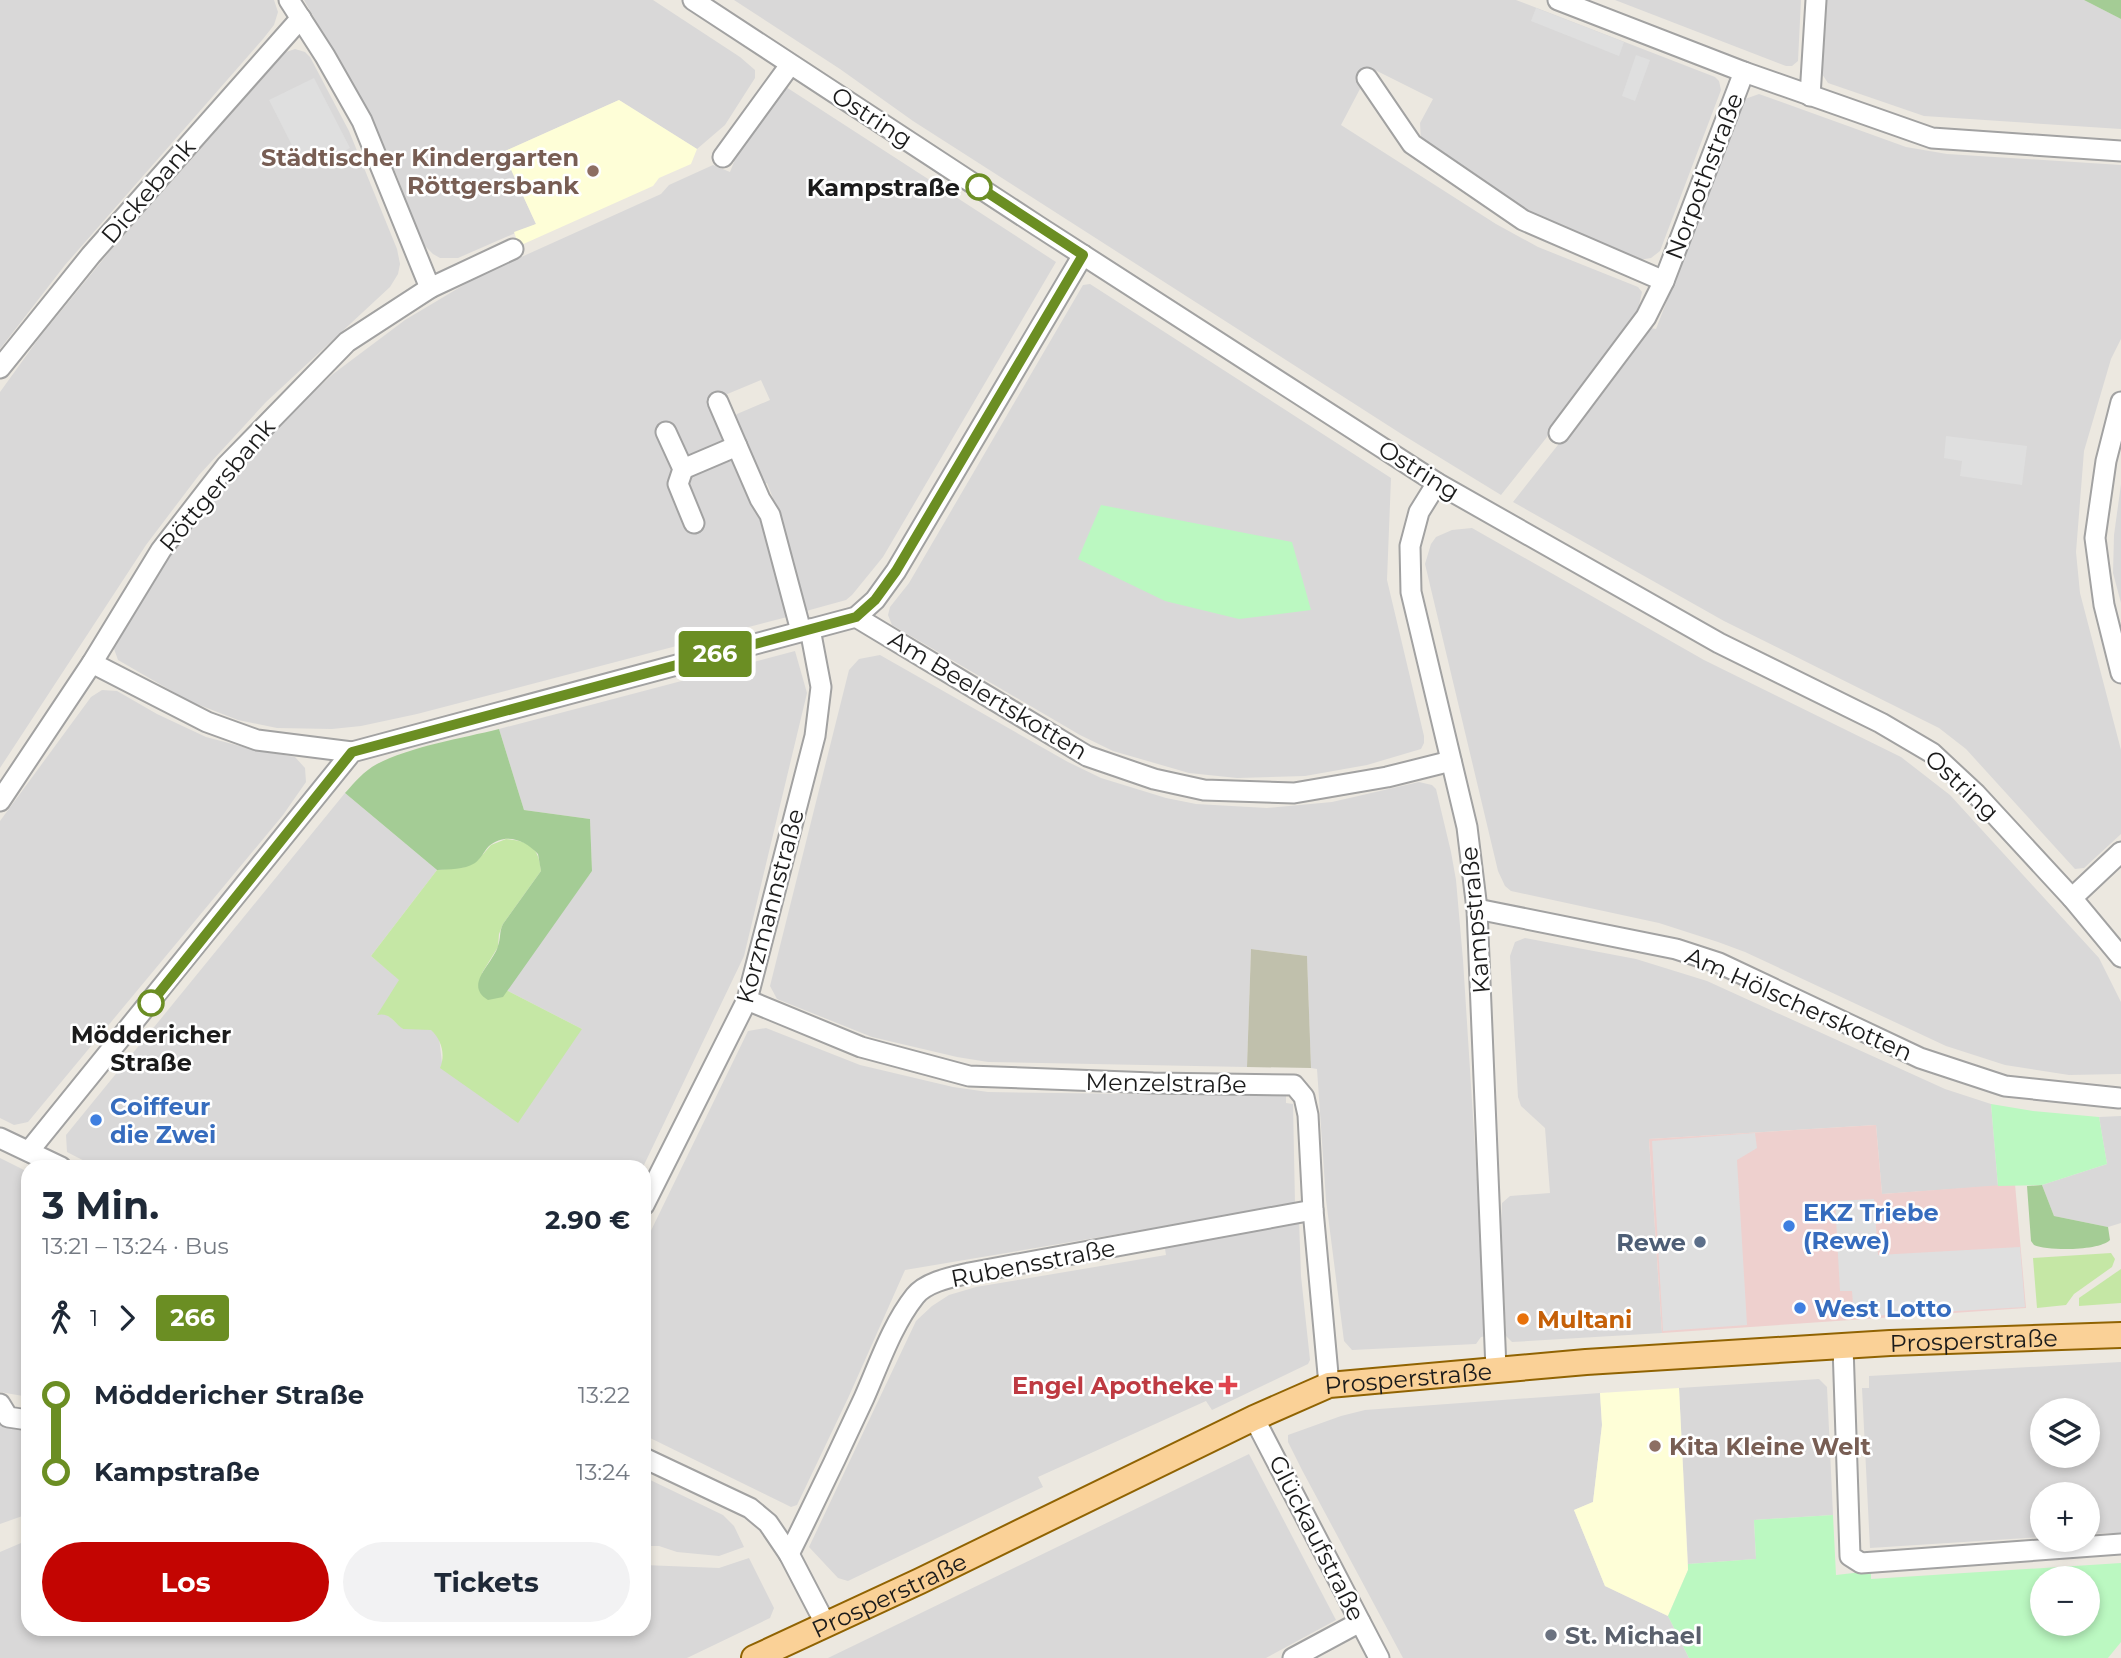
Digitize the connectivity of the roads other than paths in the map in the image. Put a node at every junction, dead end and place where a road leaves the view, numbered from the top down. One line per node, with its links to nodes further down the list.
1 (289, 0): 5 (street)
2 (694, 0): 6 (street, Ostring)
3 (1558, 0): 7 (street)
4 (1816, 0): 9 (street)
5 (300, 18): 15 (street); 16 (street, Dickebank)
6 (790, 65): 11 (street); 13 (street, Ostring)
7 (1744, 72): 9 (street); 14 (street, Norpothstraße)
8 (1367, 78): 14 (street, Norpothstraße)
9 (1810, 96): 10 (street)
10 (2121, 151)
11 (723, 158)
12 (513, 249): 15 (street, Röttgersbank)
13 (1083, 255): 23 (street, Ostring); 25 (street)
14 (1664, 281): 20 (street, Norpothstraße)
15 (430, 288): 27 (street, Röttgersbank)
16 (0, 368)
17 (718, 402): 21 (street)
18 (2121, 402): 28 (street)
19 (666, 432): 22 (street)
20 (1559, 433)
21 (737, 446): 22 (street); 26 (street)
22 (683, 469): 24 (street)
23 (1437, 483): 30 (street, Kampstraße); 33 (street, Ostring)
24 (694, 523)
25 (856, 617): 26 (street); 30 (street, Am Beelertskotten)
26 (805, 630): 29 (street); 36 (street, Korzmannstraße)
27 (92, 663): 29 (street); 31 (street, Röttgersbank)
28 (2121, 673)
29 (352, 752): 39 (street)
30 (1451, 761): 34 (street, Kampstraße)
31 (0, 801)
32 (2121, 852): 33 (street)
33 (2072, 898): 35 (street, Ostring)
34 (1477, 909): 37 (street, Am Hölscherskotten); 45 (street, Kampstraße)
35 (2121, 957)
36 (747, 1000): 41 (street, Korzmannstraße); 42 (street, Menzelstraße)
37 (2119, 1098)
38 (0, 1138): 39 (street)
39 (29, 1151): 40 (street)
40 (47, 1160)
41 (651, 1191)
42 (1313, 1210): 46 (street, Menzelstraße); 52 (street, Rubensstraße)
43 (2121, 1335): 44 (main road, Prosperstraße)
44 (1843, 1346): 45 (main road, Prosperstraße); 51 (street)
45 (1496, 1369): 46 (main road, Prosperstraße)
46 (1329, 1385): 48 (main road, Prosperstraße)
47 (0, 1404): 49 (street)
48 (1254, 1418): 53 (street, Glückaufstraße); 54 (main road, Prosperstraße)
49 (21, 1419)
50 (651, 1461): 52 (street)
51 (2121, 1544)
52 (789, 1554): 54 (street)
53 (1360, 1622): 56 (street); 57 (street, Glückaufstraße)
54 (827, 1625): 55 (main road, Prosperstraße)
55 (754, 1658)
56 (1293, 1658)
57 (1379, 1658)

